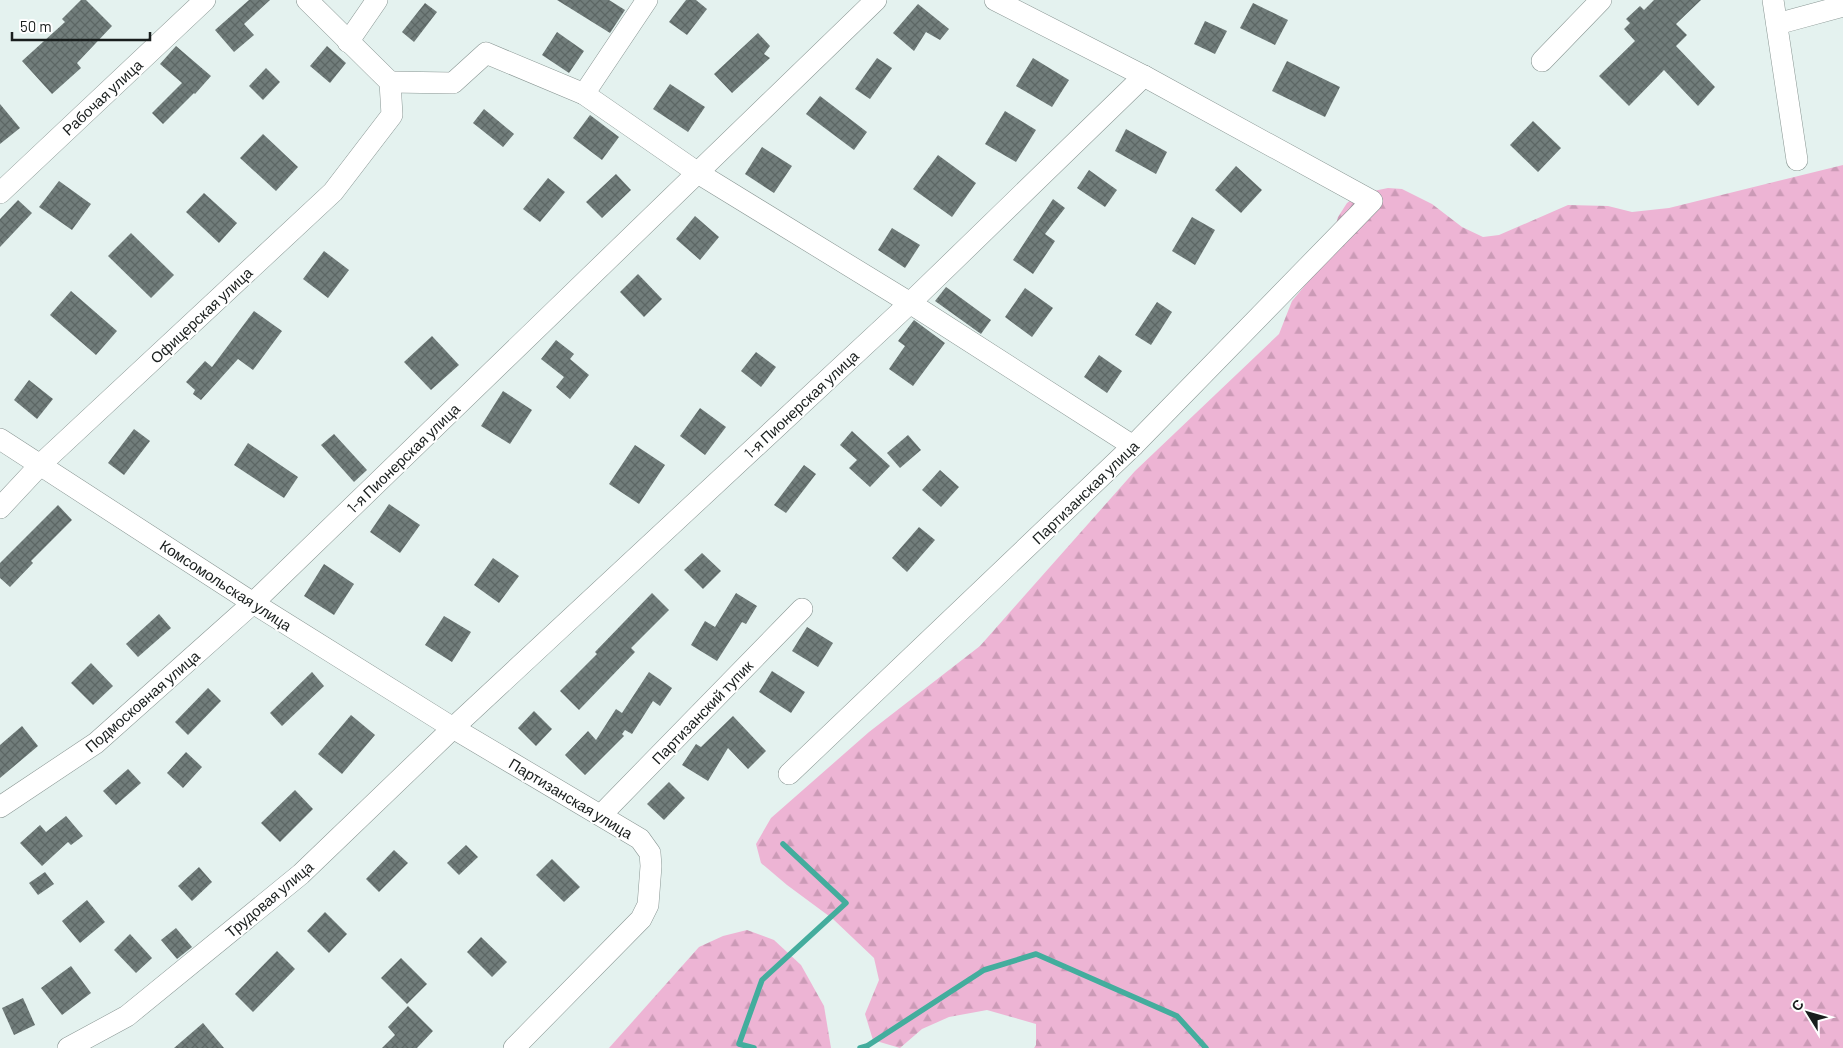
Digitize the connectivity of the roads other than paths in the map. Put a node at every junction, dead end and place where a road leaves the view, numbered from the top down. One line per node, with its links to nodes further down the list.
1 (205, 0): 18 (street, Рабочая улица)
2 (307, 0): 11 (street)
3 (377, 0): 11 (street)
4 (646, 0): 15 (street)
5 (876, 0): 17 (street, 1-я Пионерская улица)
6 (995, 0): 13 (street)
7 (1601, 0): 12 (street)
8 (1773, 0): 10 (street)
9 (1843, 6): 10 (street)
10 (1776, 24): 16 (street)
11 (348, 42): 14 (street)
12 (1542, 61)
13 (1144, 76): 19 (street, 1-я Пионерская улица); 21 (street, Партизанская улица)
14 (390, 82): 15 (street); 22 (street, Офицерская улица)
15 (584, 94): 17 (street)
16 (1797, 160)
17 (698, 172): 19 (street); 24 (street, 1-я Пионерская улица)
18 (0, 193)
19 (910, 303): 21 (street); 26 (street, 1-я Пионерская улица)
20 (0, 439): 22 (street, Комсомольская улица)
21 (1133, 446): 27 (street, Партизанская улица)
22 (41, 464): 23 (street, Офицерская улица); 24 (street, Комсомольская улица)
23 (0, 508)
24 (253, 603): 26 (street, Комсомольская улица); 28 (street, Подмосковная улица)
25 (802, 609): 29 (street, Партизанский тупик)
26 (453, 728): 29 (street, Партизанская улица); 30 (street, Трудовая улица)
27 (789, 774)
28 (0, 807)
29 (601, 815): 31 (street, Партизанская улица)
30 (68, 1048)
31 (514, 1048)

